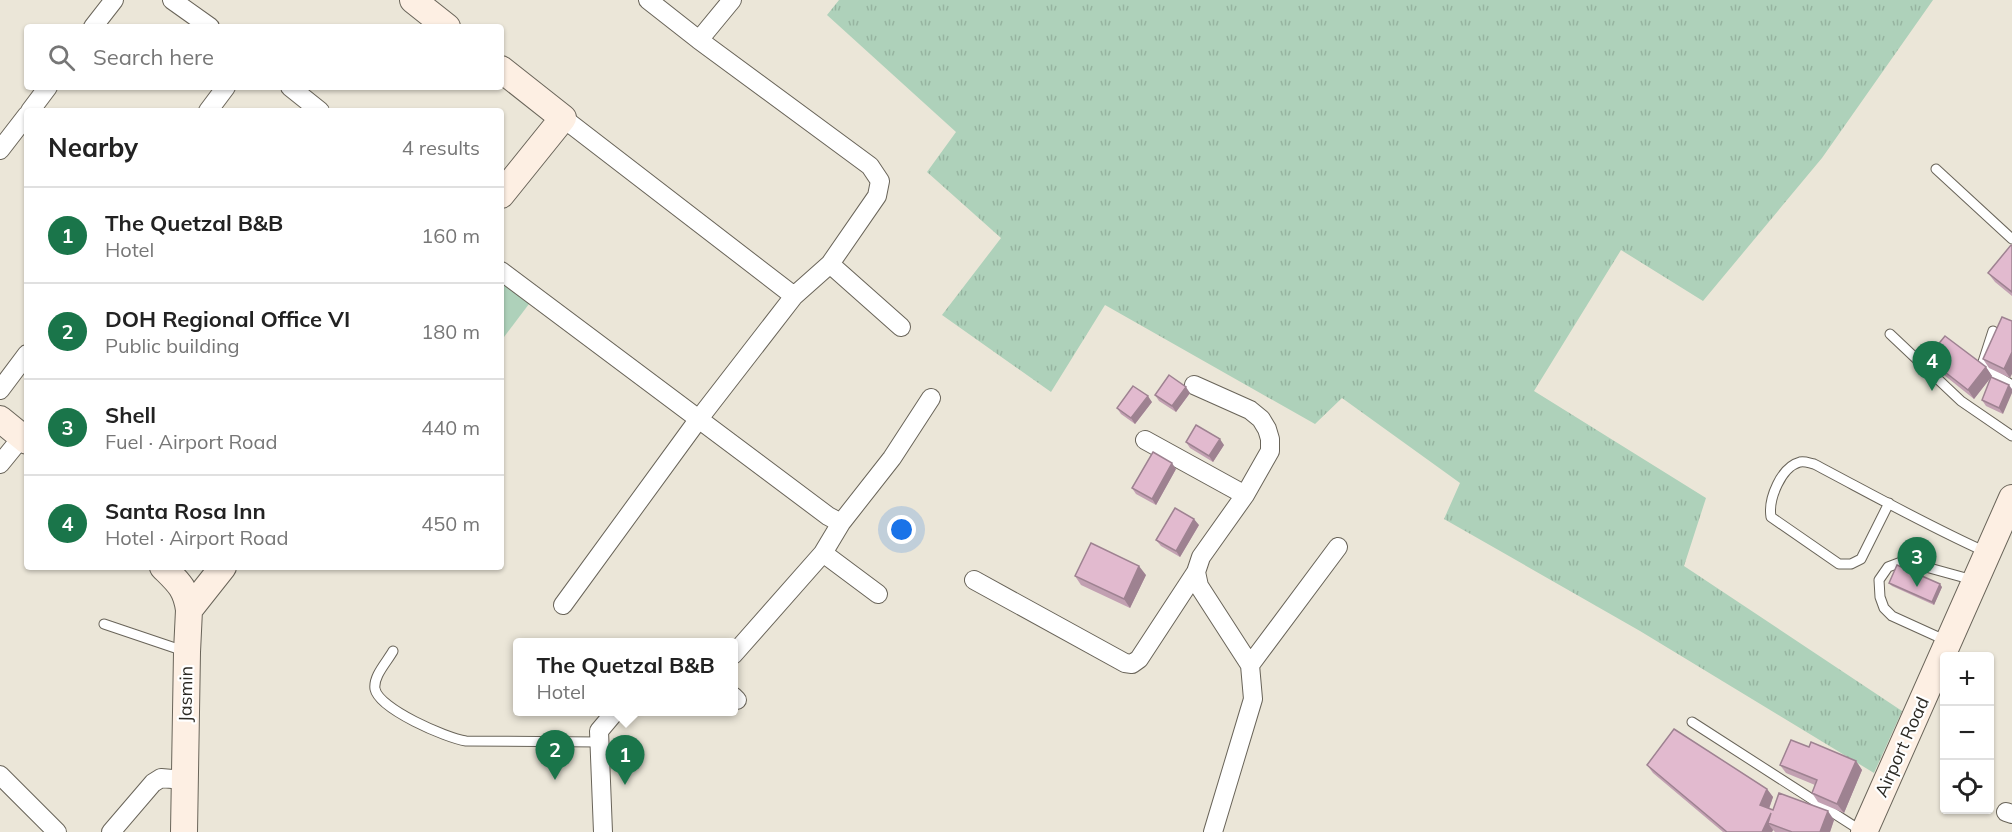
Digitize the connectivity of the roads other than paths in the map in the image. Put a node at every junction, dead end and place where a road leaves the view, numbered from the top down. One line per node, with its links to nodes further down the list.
1 (114, 0): 6 (street)
2 (172, 0): 7 (street)
3 (413, 0): 8 (street)
4 (648, 0): 9 (street)
5 (732, 0): 9 (street)
6 (95, 24)
7 (206, 24)
8 (443, 24)
9 (699, 40): 23 (street)
10 (504, 71): 17 (street)
11 (46, 90): 14 (street)
12 (224, 90): 15 (street)
13 (294, 90): 16 (street)
14 (32, 108)
15 (210, 108)
16 (316, 108)
17 (563, 118): 21 (street); 25 (street)
18 (24, 119): 19 (street)
19 (0, 150)
20 (1936, 169): 22 (lane)
21 (504, 191)
22 (2012, 239)
23 (830, 264): 25 (street); 26 (street)
24 (504, 273): 35 (street)
25 (794, 296): 35 (street)
26 (901, 327)
27 (1993, 331): 31 (lane)
28 (1890, 334): 36 (lane)
29 (24, 358): 32 (street)
30 (1194, 385): 41 (street)
31 (2012, 386)
32 (0, 390)
33 (930, 398): 44 (street)
34 (0, 419): 37 (street)
35 (698, 420): 44 (street); 54 (street)
36 (2012, 436)
37 (24, 438)
38 (24, 440): 40 (street)
39 (1145, 440): 41 (street)
40 (0, 464)
41 (1245, 495): 50 (street)
42 (2012, 498): 47 (street, Airport Road)
43 (1889, 503): 43 (lane); 47 (lane)
44 (841, 523): 46 (street)
45 (1338, 547): 61 (street)
46 (823, 553): 53 (street); 58 (street)
47 (1988, 553): 52 (street, Airport Road)
48 (166, 570): 55 (street)
49 (221, 570): 55 (street)
50 (1196, 572): 51 (street); 61 (street)
51 (974, 580)
52 (1976, 581): 57 (street, Airport Road); 57 (lane)
53 (878, 594)
54 (563, 606)
55 (189, 610): 60 (street, Jasmin)
56 (104, 624): 60 (lane)
57 (1949, 642): 72 (street, Airport Road)
58 (738, 649)
59 (393, 651): 64 (lane)
60 (187, 652): 66 (street, Jasmin)
61 (1250, 665): 71 (street)
62 (612, 716): 64 (street)
63 (1692, 722): 72 (lane)
64 (599, 742): 70 (street)
65 (0, 776): 67 (street)
66 (184, 780): 68 (street); 69 (street, Jasmin)
67 (57, 832)
68 (111, 832)
69 (184, 832)
70 (603, 832)
71 (1214, 832)
72 (1863, 832)

